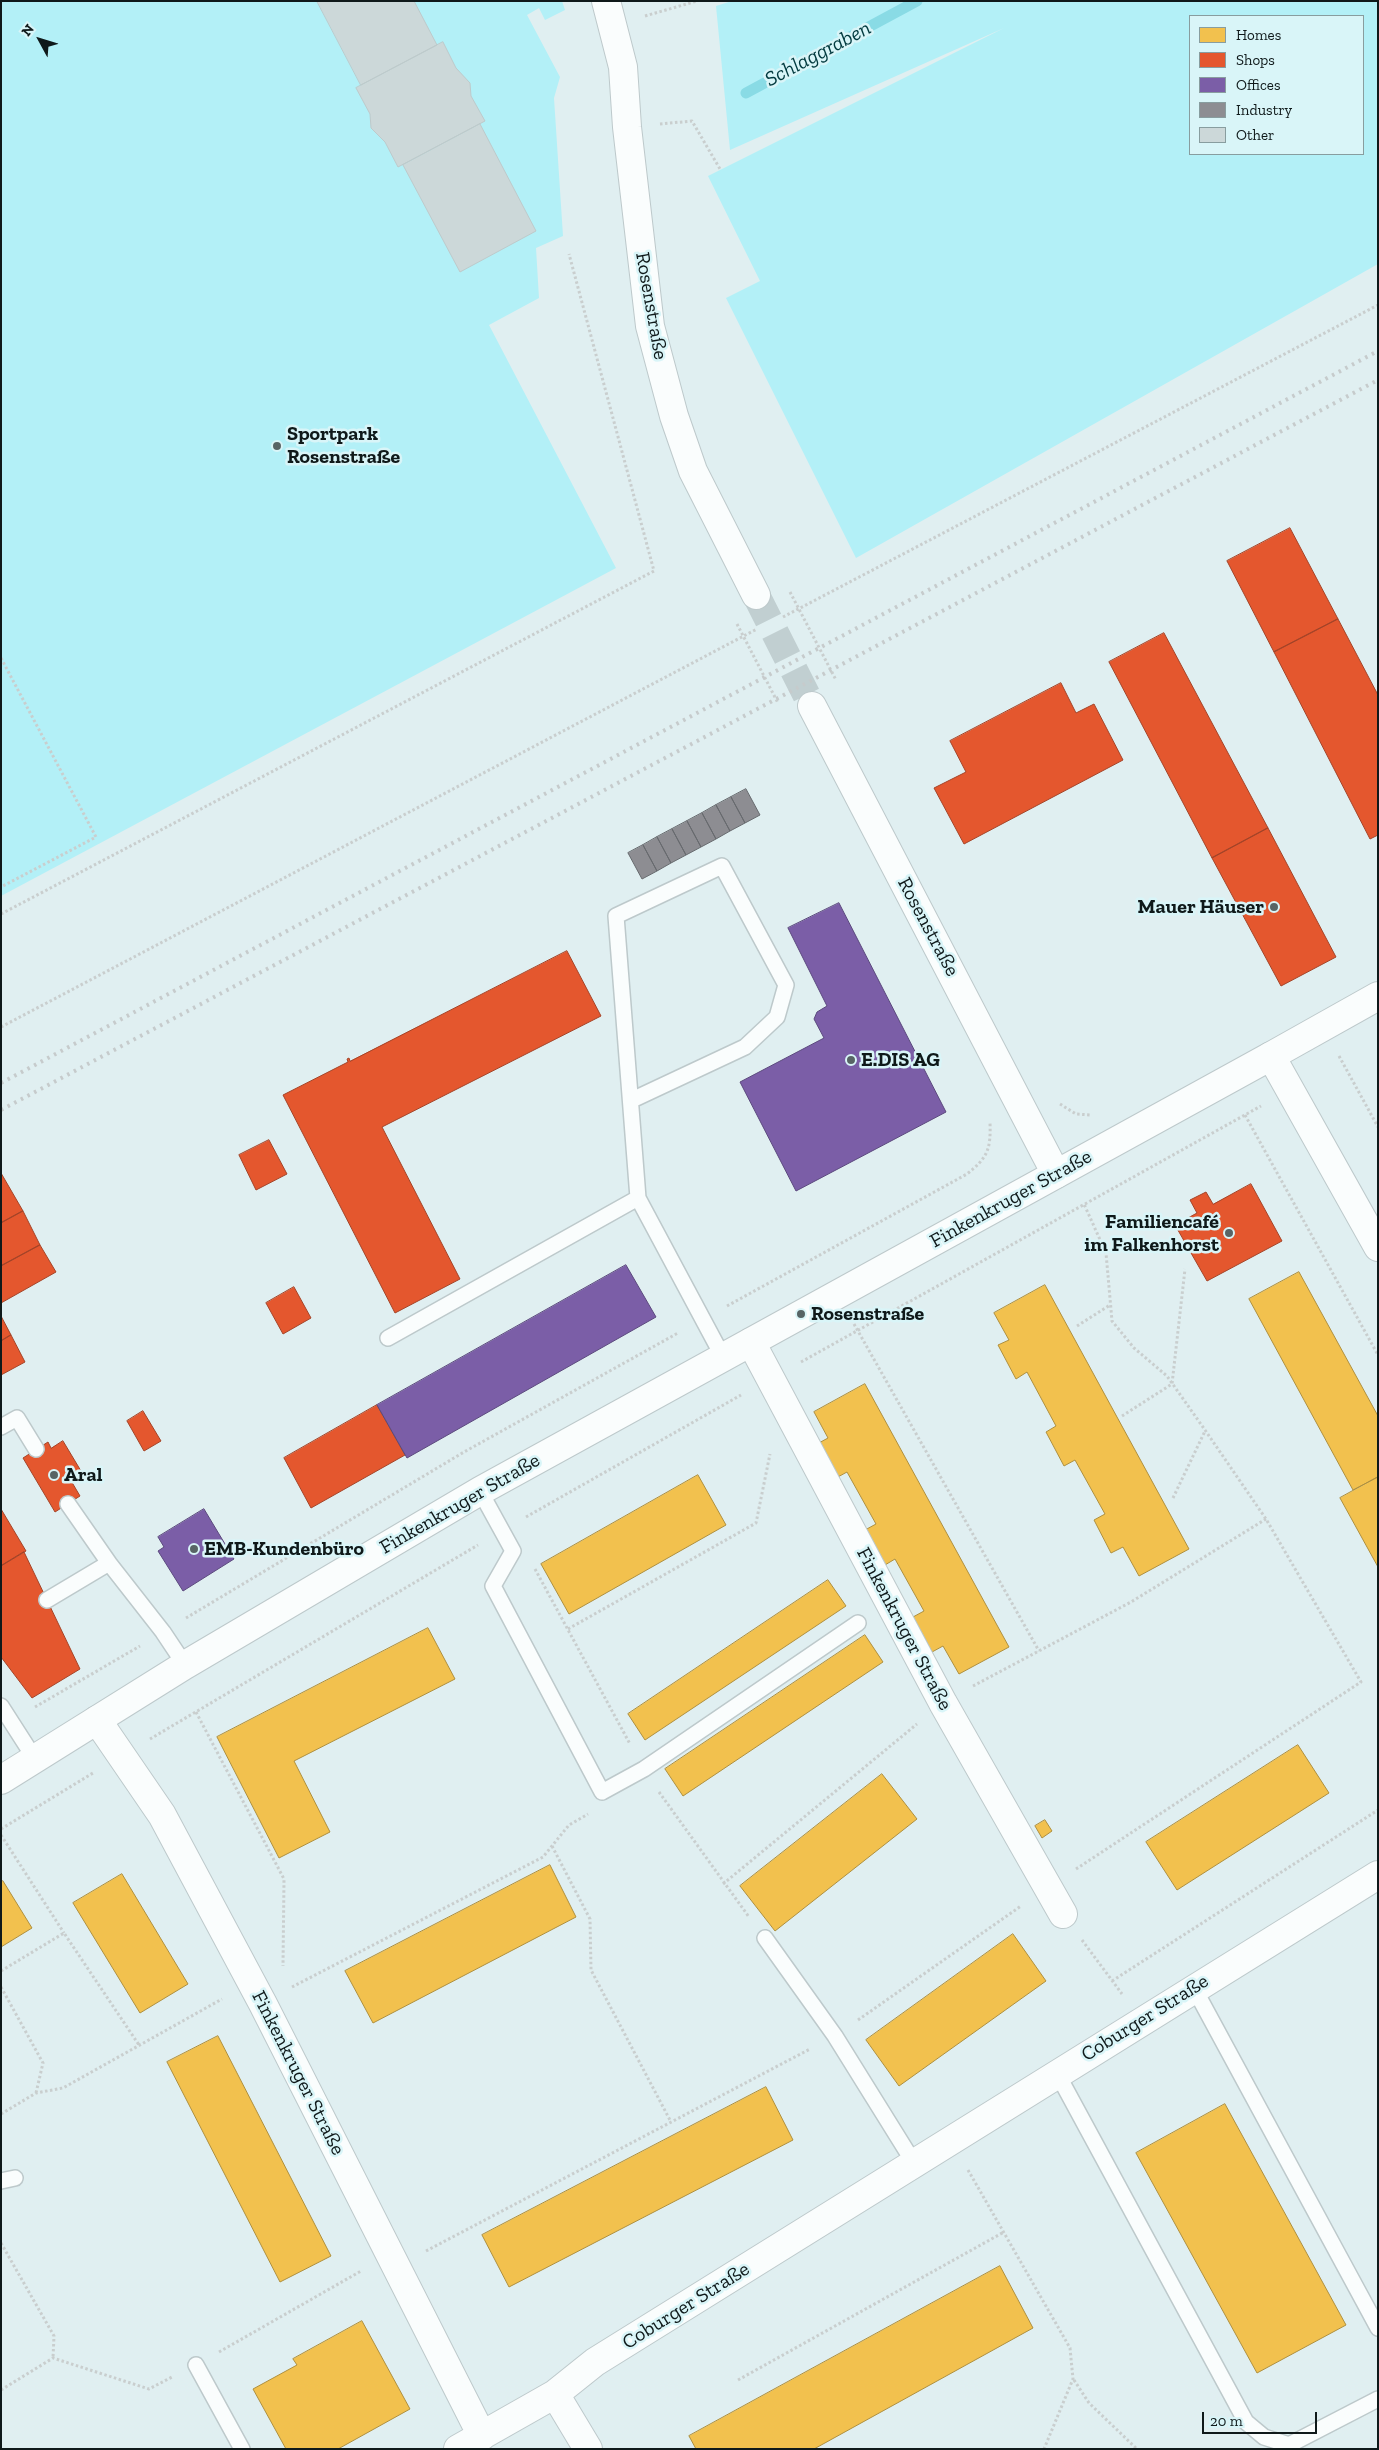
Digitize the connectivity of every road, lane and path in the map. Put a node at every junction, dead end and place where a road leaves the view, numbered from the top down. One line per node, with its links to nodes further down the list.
1 (697, 1): 2 (path)
2 (609, 12): 10 (street, Rosenstraße)
3 (654, 116): 4 (path)
4 (659, 124): 5 (path); 6 (path)
5 (660, 134)
6 (720, 170)
7 (569, 254): 19 (path)
8 (1378, 305): 11 (path)
9 (789, 589): 15 (path)
10 (756, 594)
11 (811, 603)
12 (735, 620): 17 (path)
13 (740, 638): 21 (path)
14 (1, 658): 18 (path)
15 (839, 686)
16 (812, 706): 31 (street, Rosenstraße)
17 (781, 708)
18 (1, 887)
19 (1, 914)
20 (1378, 996): 22 (street, Finkenkruger Straße)
21 (1, 1027)
22 (1323, 1027): 23 (street, Finkenkruger Straße); 30 (path)
23 (1271, 1056): 24 (street); 31 (street, Finkenkruger Straße)
24 (1290, 1090): 28 (path); 34 (street)
25 (632, 1100): 25 (lane); 32 (lane)
26 (1059, 1103): 29 (path)
27 (989, 1115): 37 (path)
28 (1245, 1115): 33 (path); 43 (path)
29 (1093, 1116)
30 (1378, 1126)
31 (1056, 1174): 42 (street, Finkenkruger Straße)
32 (638, 1198): 37 (lane); 41 (lane)
33 (1084, 1204): 36 (path); 40 (path)
34 (1378, 1247)
35 (1185, 1269): 45 (path)
36 (1110, 1305): 39 (path); 45 (path)
37 (703, 1319): 44 (lane); 60 (path)
38 (853, 1323): 40 (path)
39 (1077, 1326)
40 (858, 1331): 46 (path); 61 (path)
41 (388, 1338)
42 (751, 1342): 44 (street, Finkenkruger Straße); 46 (street, Finkenkruger Straße)
43 (1378, 1355)
44 (723, 1357): 51 (street, Finkenkruger Straße)
45 (1172, 1384): 47 (path); 49 (path)
46 (776, 1390): 55 (path); 59 (path); 63 (street, Finkenkruger Straße)
47 (1122, 1416)
48 (1, 1427): 50 (lane)
49 (1205, 1430): 52 (path); 54 (path)
50 (36, 1449)
51 (480, 1491): 55 (lane); 62 (street, Finkenkruger Straße)
52 (1173, 1498)
53 (68, 1504): 56 (lane)
54 (1266, 1519): 61 (path); 79 (path)
55 (506, 1528): 59 (path); 65 (path); 70 (lane)
56 (109, 1563): 57 (lane); 60 (lane)
57 (47, 1600)
58 (858, 1623): 70 (lane)
59 (568, 1629): 70 (path)
60 (163, 1632): 62 (lane); 67 (path)
61 (1039, 1651): 63 (path)
62 (185, 1665): 66 (street, Finkenkruger Straße)
63 (943, 1703): 78 (path); 79 (street, Finkenkruger Straße)
64 (1, 1706): 67 (lane)
65 (196, 1712): 68 (path); 87 (path)
66 (96, 1720): 68 (street, Finkenkruger Straße); 69 (street, Finkenkruger Straße)
67 (12, 1722): 69 (lane)
68 (121, 1756): 74 (path); 87 (street, Finkenkruger Straße)
69 (36, 1759): 71 (street, Finkenkruger Straße)
70 (644, 1769): 78 (path)
71 (1, 1780)
72 (1378, 1810): 84 (path)
73 (594, 1812): 76 (path)
74 (1, 1829)
75 (1, 1835): 81 (path)
76 (552, 1846): 87 (path); 94 (path)
77 (1378, 1875): 86 (street, Coburger Straße)
78 (723, 1884): 82 (path)
79 (1048, 1887): 80 (street, Finkenkruger Straße); 89 (path)
80 (1063, 1914): 84 (path)
81 (64, 1933): 83 (path); 90 (path)
82 (765, 1938): 89 (lane)
83 (1, 1971)
84 (1112, 1981): 88 (path)
85 (1, 1986): 92 (path)
86 (1194, 1988): 88 (street, Coburger Straße); 100 (lane)
87 (266, 1993): 90 (path); 99 (street, Finkenkruger Straße)
88 (1141, 2020): 91 (street, Coburger Straße)
89 (835, 2036): 94 (path); 96 (lane)
90 (139, 2045): 92 (path)
91 (1057, 2073): 95 (street, Coburger Straße); 106 (lane)
92 (36, 2093): 93 (path)
93 (1, 2114)
94 (671, 2122): 99 (path)
95 (951, 2139): 96 (street, Coburger Straße); 97 (path)
96 (914, 2163): 105 (street, Coburger Straße)
97 (1004, 2232): 103 (path); 104 (path)
98 (1, 2243): 101 (path)
99 (396, 2267): 107 (street, Finkenkruger Straße)
100 (1378, 2328)
101 (53, 2358)
102 (196, 2365): 108 (lane)
103 (1074, 2379): 110 (path); 111 (path)
104 (738, 2380)
105 (555, 2394): 107 (street, Coburger Straße); 109 (street)
106 (1378, 2399)
107 (470, 2442)
108 (242, 2449)
109 (588, 2449)
110 (1044, 2449)
111 (1137, 2449)

